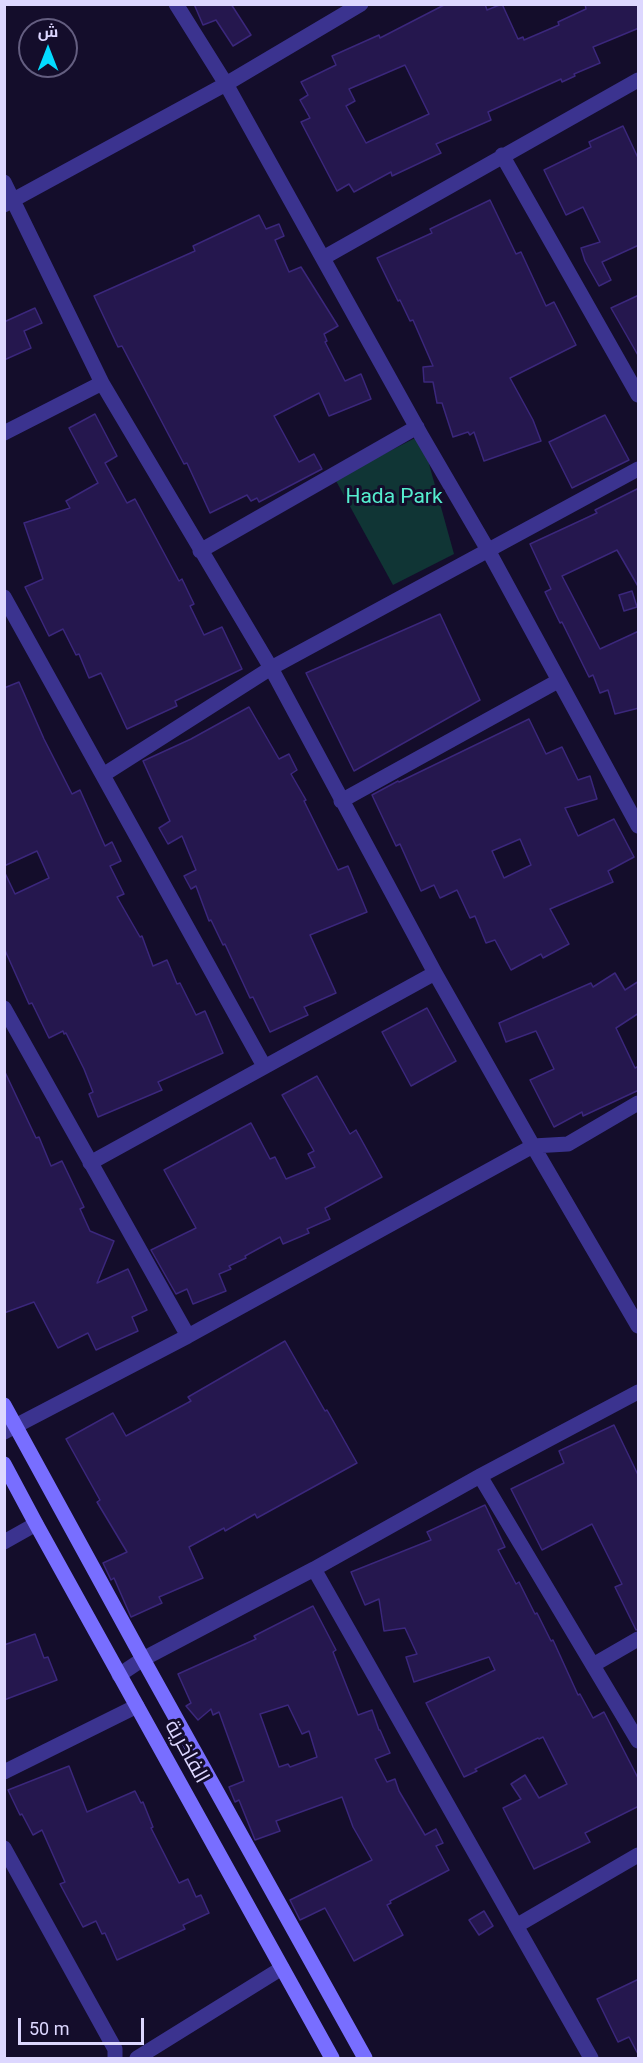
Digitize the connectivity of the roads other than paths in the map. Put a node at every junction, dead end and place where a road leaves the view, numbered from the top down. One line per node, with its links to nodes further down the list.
1 (177, 4): 4 (street)
2 (362, 4): 4 (street)
3 (639, 80): 5 (street)
4 (226, 84): 7 (street); 8 (street)
5 (502, 155): 8 (street); 10 (street)
6 (4, 182): 7 (street)
7 (9, 202): 9 (street)
8 (323, 258): 11 (street)
9 (102, 383): 12 (street); 15 (street)
10 (639, 396)
11 (417, 427): 14 (street); 15 (street)
12 (4, 433)
13 (639, 469): 14 (street)
14 (488, 550): 17 (street); 18 (street)
15 (200, 551): 17 (street)
16 (4, 597): 19 (street)
17 (271, 668): 19 (street); 20 (street)
18 (558, 681): 20 (street); 21 (street)
19 (103, 774): 24 (street)
20 (341, 801): 22 (street)
21 (639, 826)
22 (435, 973): 24 (street); 26 (street)
23 (4, 1008): 27 (street)
24 (264, 1066): 27 (street)
25 (639, 1103): 26 (street)
26 (532, 1146): 28 (street); 29 (street)
27 (90, 1163): 29 (street)
28 (639, 1326)
29 (188, 1336): 32 (street)
30 (639, 1392): 34 (street)
31 (4, 1405): 32 (street)
32 (10, 1428): 39 (street)
33 (4, 1464): 35 (street, الفاخرية)
34 (480, 1476): 37 (street); 40 (street)
35 (36, 1524): 36 (street); 41 (street, الفاخرية)
36 (4, 1542)
37 (314, 1569): 39 (street); 47 (street)
38 (639, 1639): 40 (street)
39 (143, 1659): 41 (street); 52 (street)
40 (593, 1665): 43 (street)
41 (120, 1675): 42 (street, الفاخرية)
42 (137, 1706): 44 (street); 48 (street, الفاخرية)
43 (639, 1741)
44 (4, 1772)
45 (4, 1848): 49 (street)
46 (639, 1855): 47 (street)
47 (516, 1926): 53 (street)
48 (282, 1968): 50 (street); 51 (street, الفاخرية)
49 (115, 2058)
50 (137, 2058)
51 (332, 2058)
52 (365, 2058)
53 (591, 2058)

